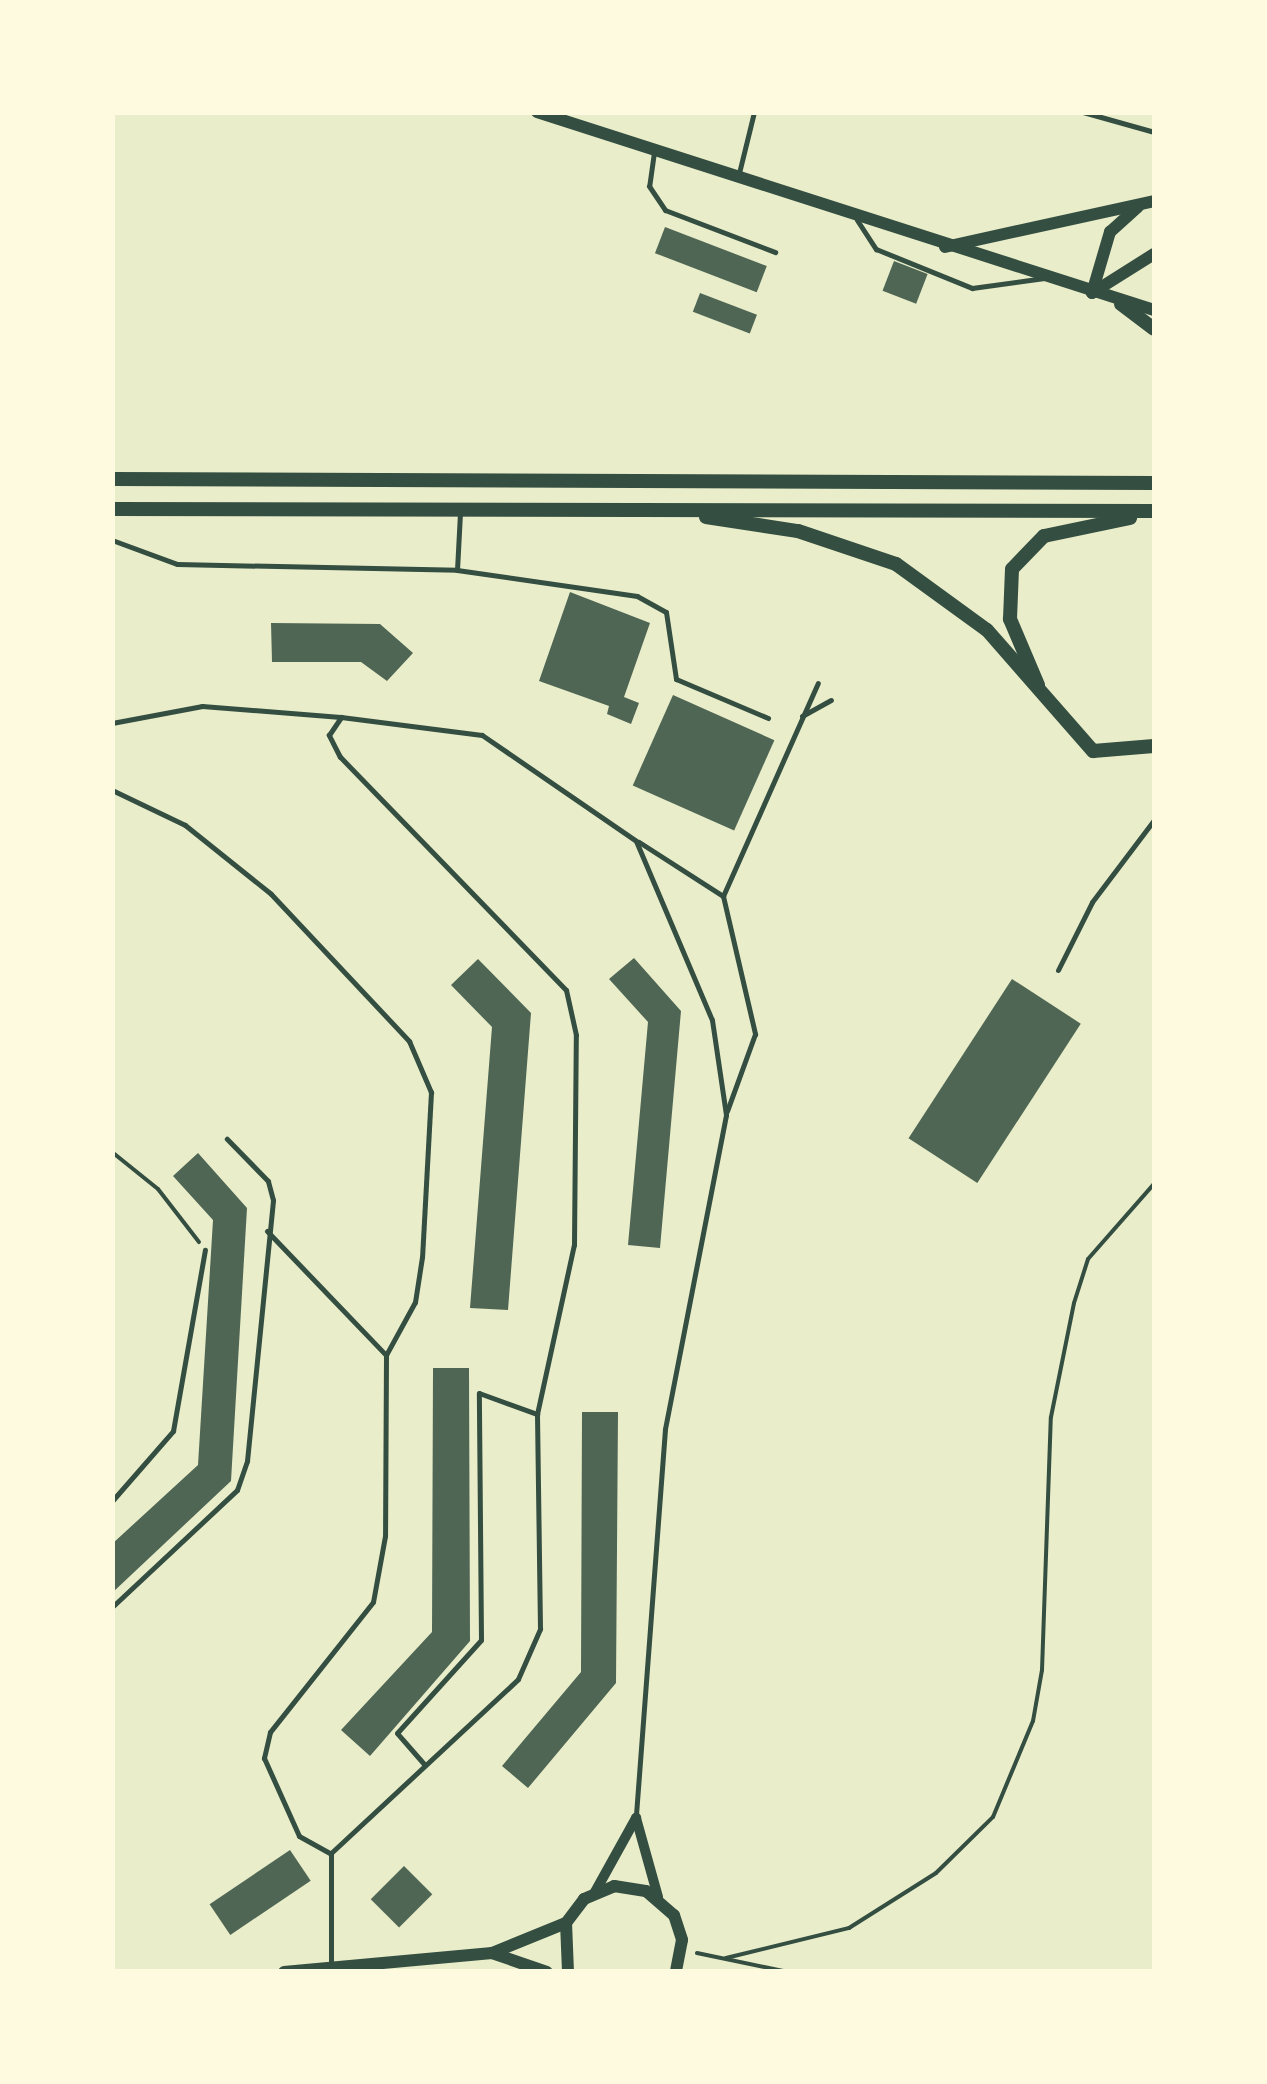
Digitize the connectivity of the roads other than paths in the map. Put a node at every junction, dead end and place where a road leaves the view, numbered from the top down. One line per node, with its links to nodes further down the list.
1 (537, 112): 5 (street)
2 (754, 112): 6 (lane)
3 (1083, 112): 4 (lane)
4 (1154, 132)
5 (654, 152): 6 (street); 10 (lane)
6 (737, 180): 8 (street)
7 (1154, 201): 9 (street); 13 (street)
8 (857, 220): 9 (street); 12 (lane)
9 (942, 248): 12 (street)
10 (775, 252)
11 (1154, 254): 13 (street)
12 (1047, 277): 13 (street)
13 (1092, 294): 14 (street)
14 (1120, 304): 15 (street); 16 (main road)
15 (1154, 310)
16 (1154, 329)
17 (112, 478): 18 (main road)
18 (1154, 483)
19 (112, 509): 20 (main road)
20 (460, 509): 21 (main road); 24 (lane)
21 (660, 510): 22 (main road); 26 (main road)
22 (1154, 512): 26 (main road)
23 (112, 540): 24 (lane)
24 (456, 570): 30 (lane)
25 (818, 683): 29 (lane)
26 (1044, 699): 32 (main road)
27 (831, 700): 29 (lane)
28 (340, 717): 31 (lane); 35 (lane); 43 (lane)
29 (800, 717): 36 (lane)
30 (768, 718)
31 (112, 723)
32 (1151, 751)
33 (112, 790): 42 (lane)
34 (1154, 820): 37 (lane)
35 (636, 841): 36 (lane); 38 (lane)
36 (722, 896): 38 (lane)
37 (1058, 970)
38 (726, 1115): 47 (lane)
39 (227, 1140): 40 (lane)
40 (267, 1230): 42 (lane); 45 (lane)
41 (205, 1250): 44 (lane)
42 (386, 1355): 48 (lane)
43 (537, 1414): 46 (lane); 46 (lane)
44 (112, 1501)
45 (112, 1607)
46 (425, 1765): 48 (lane)
47 (636, 1818): 49 (street); 50 (street)
48 (331, 1854): 53 (lane)
49 (594, 1892): 50 (street); 51 (street)
50 (658, 1898): 57 (street)
51 (566, 1924): 52 (street); 56 (street)
52 (492, 1953): 53 (street); 55 (street)
53 (331, 1970): 54 (street)
54 (284, 1972)
55 (547, 1972)
56 (568, 1972)
57 (676, 1972)

